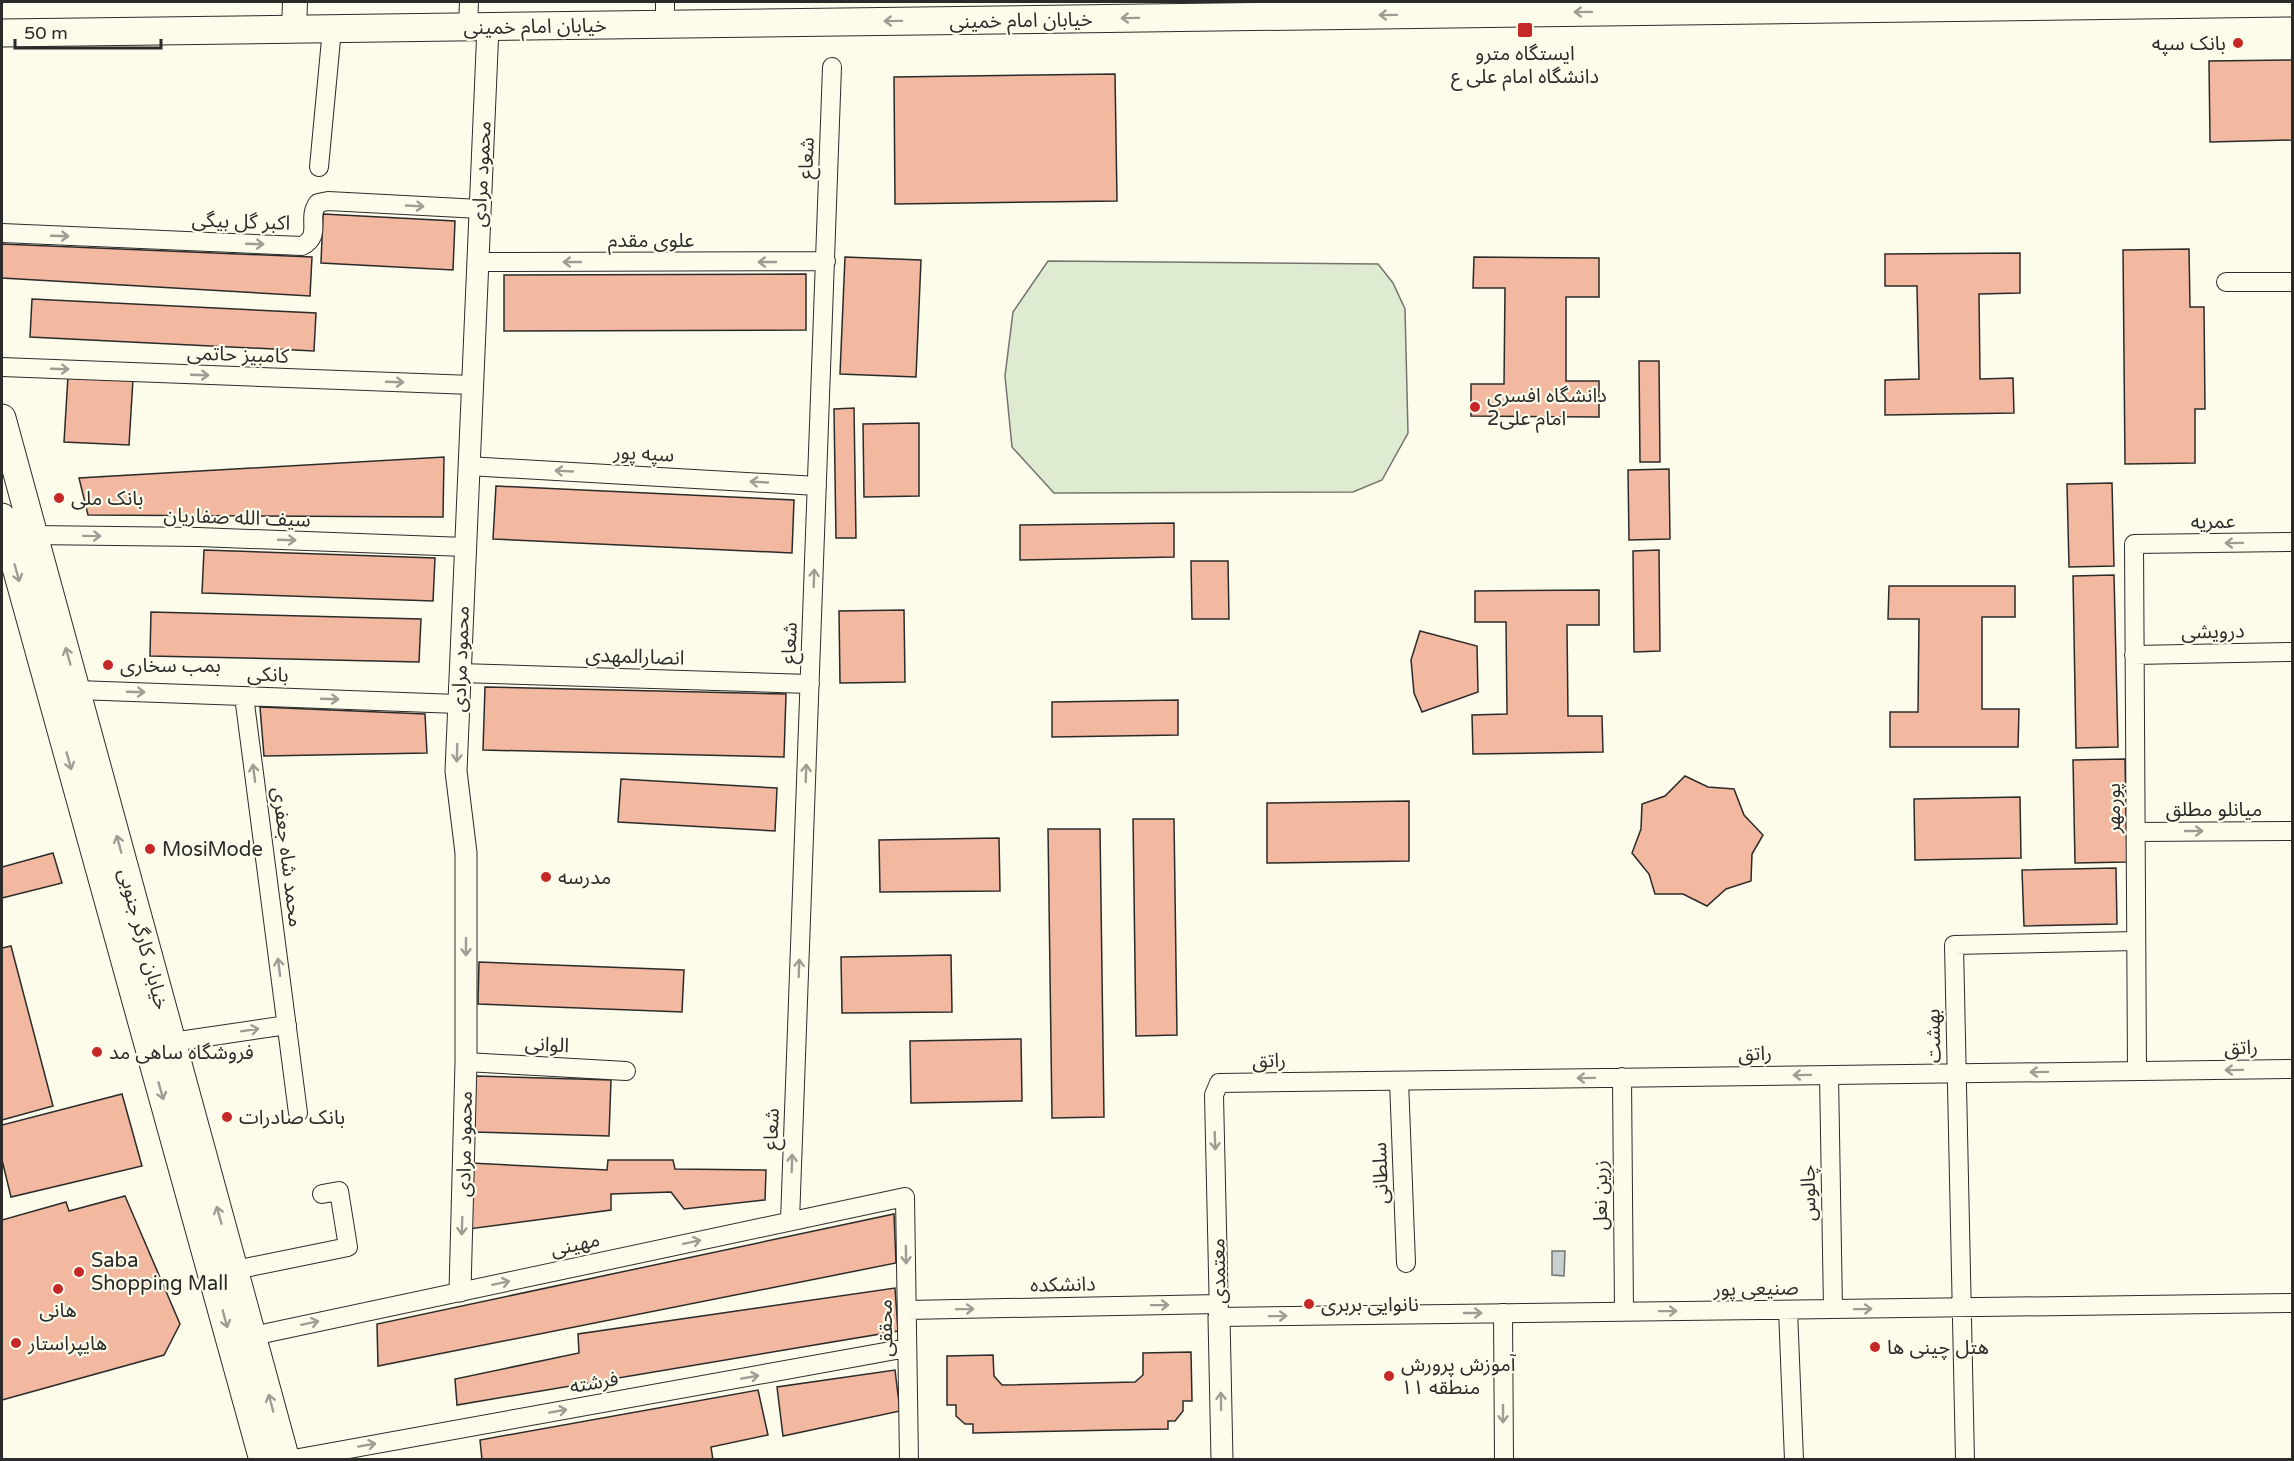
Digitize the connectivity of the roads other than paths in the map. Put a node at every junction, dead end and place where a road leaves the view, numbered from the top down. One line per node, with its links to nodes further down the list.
1 (295, 2): 8 (main road)
2 (2292, 3): 3 (main road, خیابان امام خمینی, one-way to 3)
3 (1356, 8): 4 (main road, خیابان امام خمینی)
4 (1168, 10): 5 (main road, خیابان امام خمینی, one-way to 5)
5 (935, 11): 6 (main road, خیابان امام خمینی, one-way to 6)
6 (665, 13): 7 (main road, خیابان امام خمینی)
7 (475, 18): 9 (main road, خیابان امام خمینی); 13 (street, محمود مرادی)
8 (294, 29): 9 (main road, خیابان امام خمینی); 10 (main road, خیابان امام خمینی)
9 (332, 29): 12 (street)
10 (2, 33)
11 (832, 67): 15 (street, شعاع)
12 (319, 167)
13 (480, 209): 14 (street, اکبر گل بیگی, one-way to 13); 16 (street, محمود مرادی)
14 (2, 233)
15 (825, 261): 16 (street, علوی مقدم, one-way to 16); 23 (street, شعاع)
16 (477, 262): 20 (street, محمود مرادی)
17 (2226, 282): 18 (street)
18 (2292, 282)
19 (2, 367): 20 (street, کامبیز حاتمی, one-way to 20)
20 (472, 385): 22 (street, محمود مرادی)
21 (2, 418): 24 (main road, خیابان کارگر جنوبی)
22 (468, 466): 23 (street, سپه پور, one-way to 22); 27 (street, محمود مرادی)
23 (817, 486): 31 (street, شعاع, one-way to 23)
24 (14, 531): 27 (street, سیف الله صفاریان, one-way to 27); 32 (main road, خیابان کارگر جنوبی, one-way to 24); 66 (main road, خیابان کارگر جنوبی, one-way to 66)
25 (2292, 542): 26 (street, عمریه, one-way to 26)
26 (2134, 544): 29 (street, پورمهر)
27 (465, 547): 30 (street, محمود مرادی)
28 (2292, 652): 29 (street, درویشی)
29 (2134, 655): 36 (street, پورمهر)
30 (459, 673): 31 (street, انصارالمهدی); 34 (street, محمود مرادی)
31 (810, 684): 52 (street, شعاع, one-way to 31)
32 (77, 690): 33 (street, بانکی, one-way to 33); 39 (main road, خیابان کارگر جنوبی, one-way to 32)
33 (244, 696): 34 (street, بانکی, one-way to 34); 38 (street, محمد شاه جعفری, one-way to 33)
34 (458, 704): 40 (street, محمود مرادی, one-way to 40)
35 (2292, 831): 36 (street, میانلو مطلق, one-way to 35)
36 (2136, 832): 37 (street, پورمهر)
37 (2136, 941): 43 (street, پورمهر); 44 (street, بهشت)
38 (287, 1025): 39 (street, one-way to 38); 49 (street, محمد شاه جعفری)
39 (172, 1042): 54 (main road, خیابان کارگر جنوبی, one-way to 39)
40 (466, 1062): 42 (street, الوانی); 55 (street, محمود مرادی, one-way to 55)
41 (2292, 1069): 43 (street, راتق, one-way to 43)
42 (626, 1071)
43 (2137, 1071): 44 (street, راتق, one-way to 44)
44 (1956, 1073): 45 (street, راتق); 57 (street, بهشت)
45 (1828, 1075): 46 (street, راتق, one-way to 46); 58 (street, چالوس)
46 (1622, 1077): 47 (street, راتق, one-way to 47); 62 (street, زرین نعل)
47 (1399, 1080): 48 (street, راتق); 53 (street, سلطانی)
48 (1219, 1083): 60 (street, معتمدی, one-way to 60)
49 (298, 1113)
50 (322, 1194): 54 (street)
51 (905, 1197): 52 (street, مهینی); 59 (street, محققی, one-way to 59)
52 (790, 1221): 55 (street, مهینی, one-way to 52)
53 (1406, 1263)
54 (235, 1270): 64 (main road, خیابان کارگر جنوبی)
55 (460, 1292): 64 (street, مهینی, one-way to 55)
56 (2292, 1303): 57 (street, صنیعی پور)
57 (1962, 1308): 58 (street, صنیعی پور, one-way to 57); 72 (street, بهشت)
58 (1833, 1309): 61 (street, صنیعی پور)
59 (907, 1310): 60 (street, دانشکده, one-way to 60); 65 (street, محققی)
60 (1219, 1310): 63 (street, صنیعی پور, one-way to 63); 69 (street, معتمدی, one-way to 60)
61 (1788, 1310): 62 (street, صنیعی پور, one-way to 61); 71 (street)
62 (1624, 1312): 63 (street, صنیعی پور)
63 (1503, 1313): 70 (street, one-way to 70)
64 (253, 1336): 67 (main road, خیابان کارگر جنوبی, one-way to 64)
65 (907, 1348): 67 (street, فرشته, one-way to 65); 68 (street, محققی)
66 (263, 1460)
67 (287, 1460)
68 (909, 1460)
69 (1222, 1460)
70 (1504, 1460)
71 (1794, 1460)
72 (1965, 1460)

